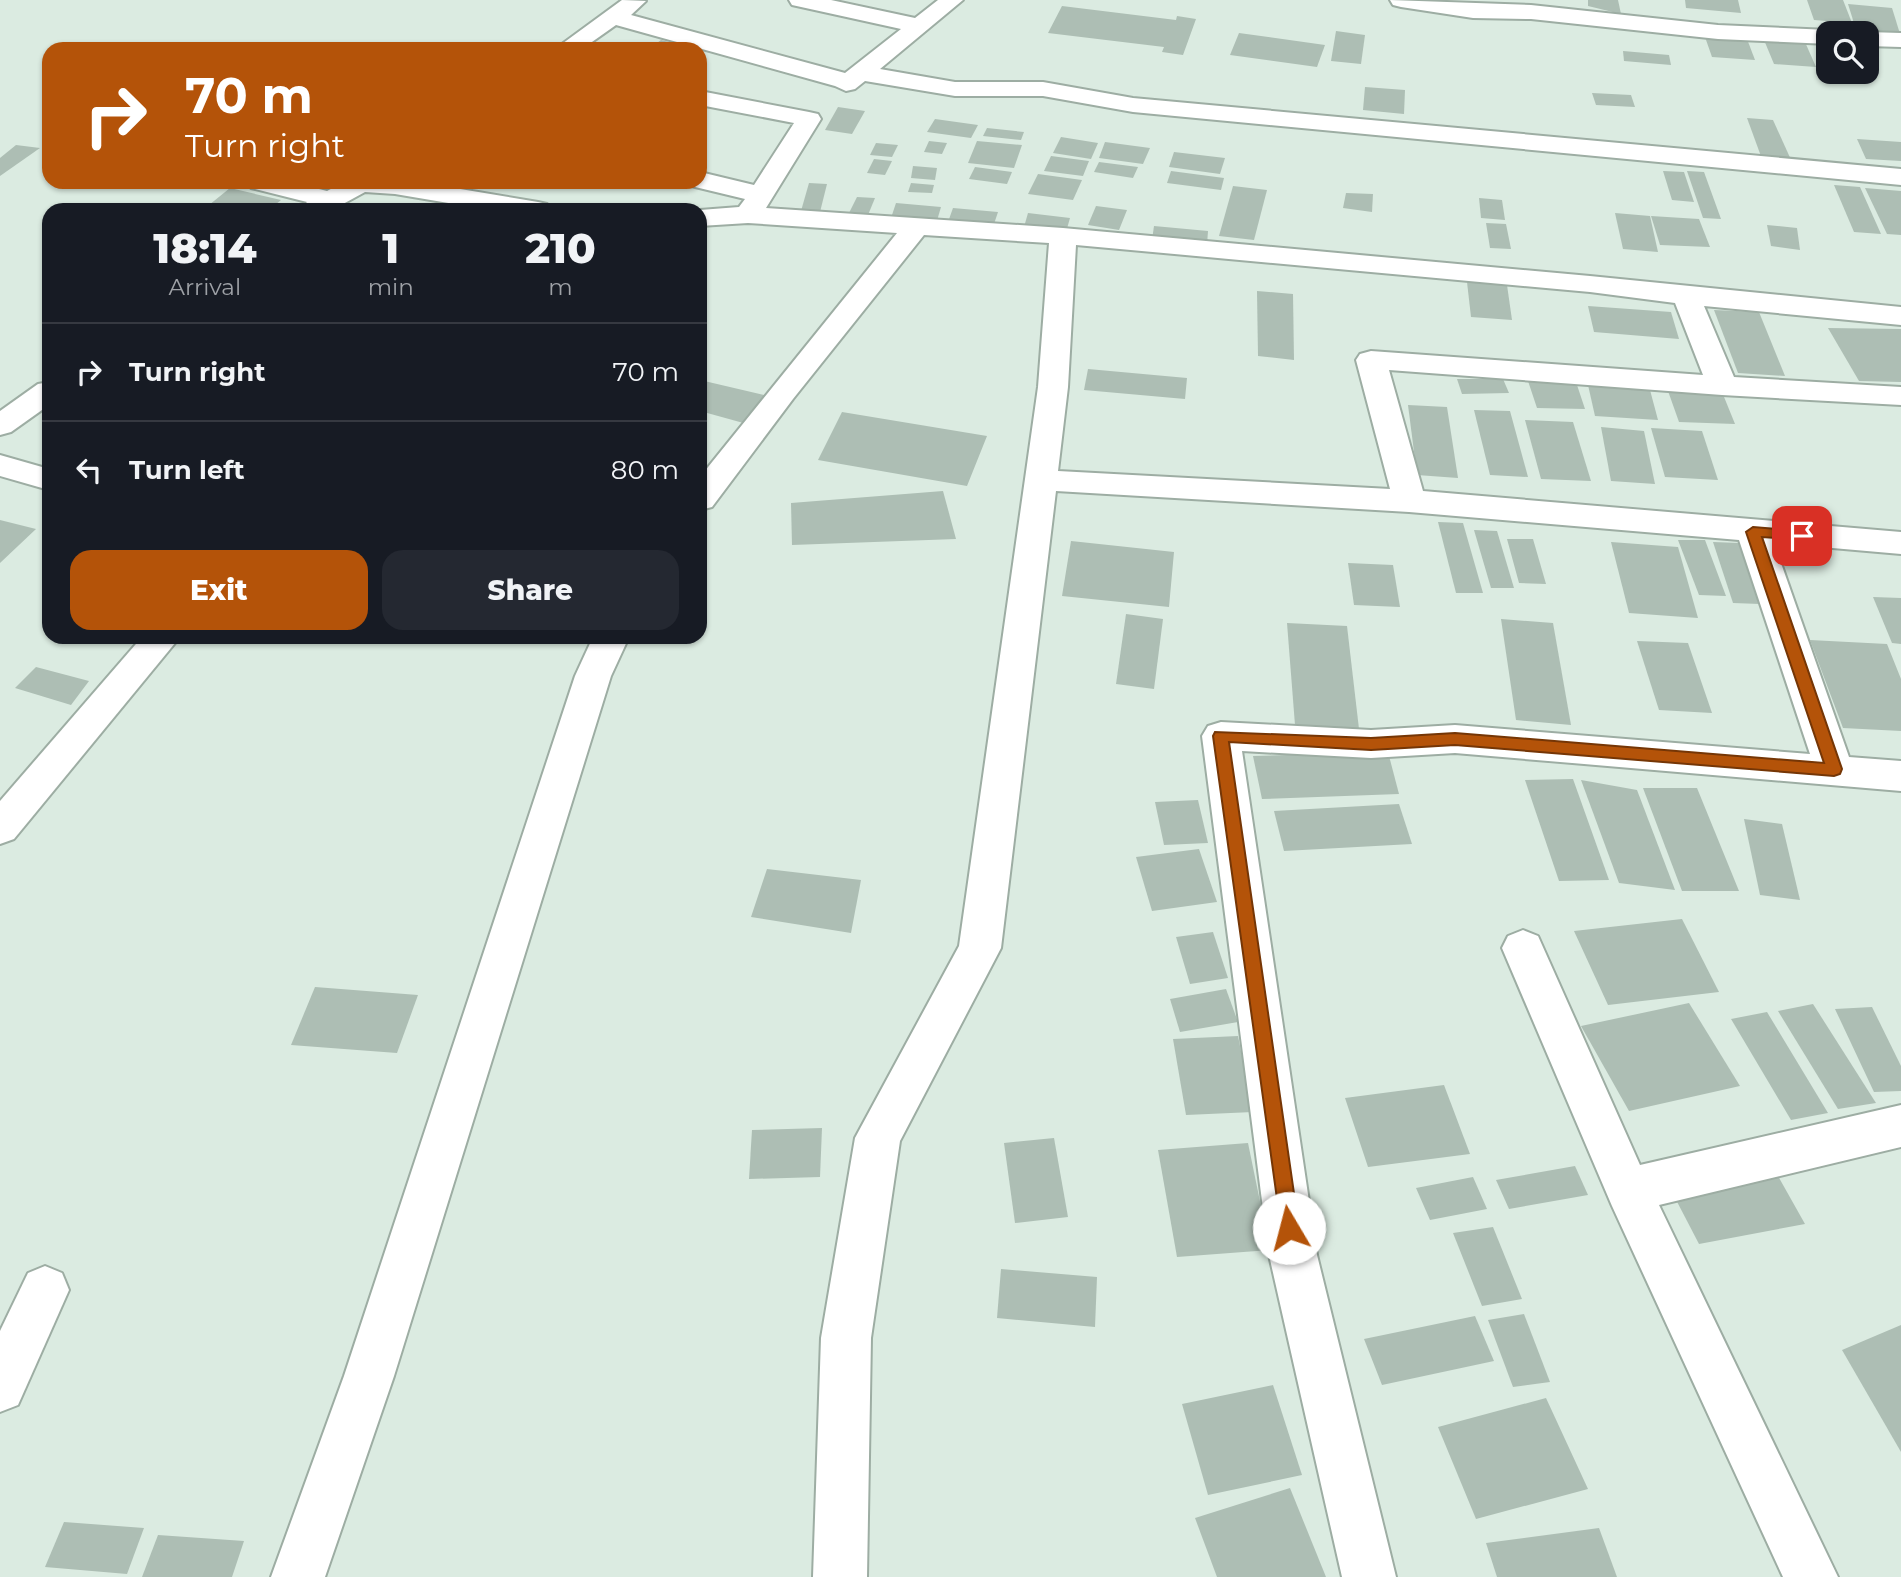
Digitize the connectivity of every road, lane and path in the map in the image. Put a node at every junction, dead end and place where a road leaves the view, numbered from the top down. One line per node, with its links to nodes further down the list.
1 (637, 0): 6 (street)
2 (800, 0): 7 (street)
3 (952, 0): 7 (street)
4 (1401, 0): 5 (street)
5 (1473, 6): 8 (street)
6 (614, 17): 11 (street); 12 (street)
7 (918, 26): 12 (street)
8 (1816, 36)
9 (1879, 39): 10 (street)
10 (1901, 40)
11 (577, 42)
12 (855, 77): 14 (street); 15 (street)
13 (707, 99): 14 (street)
14 (809, 119): 23 (street)
15 (1901, 177)
16 (707, 183): 23 (street)
17 (279, 189): 20 (street)
18 (350, 189): 21 (street)
19 (413, 189): 22 (street)
20 (316, 203)
21 (325, 203)
22 (496, 203)
23 (754, 205): 24 (street); 25 (street)
24 (707, 216)
25 (917, 226): 26 (street); 36 (street)
26 (1063, 236): 27 (street); 35 (street)
27 (1686, 296): 28 (street); 29 (street)
28 (1901, 316)
29 (1721, 386): 31 (street); 37 (street)
30 (42, 396): 32 (street)
31 (1901, 396)
32 (0, 425)
33 (0, 465): 34 (street)
34 (42, 478)
35 (1040, 480): 37 (street); 51 (street)
36 (707, 490)
37 (1409, 501): 38 (street)
38 (1753, 532): 39 (street); 42 (street)
39 (1901, 543)
40 (156, 644): 44 (street)
41 (608, 644): 50 (street)
42 (1834, 769): 43 (street); 52 (street)
43 (1901, 776)
44 (0, 828)
45 (1523, 948): 47 (street)
46 (1901, 1126): 47 (street)
47 (1628, 1190): 53 (street)
48 (45, 1290): 49 (street)
49 (0, 1387)
50 (298, 1577)
51 (840, 1577)
52 (1369, 1577)
53 (1811, 1577)

